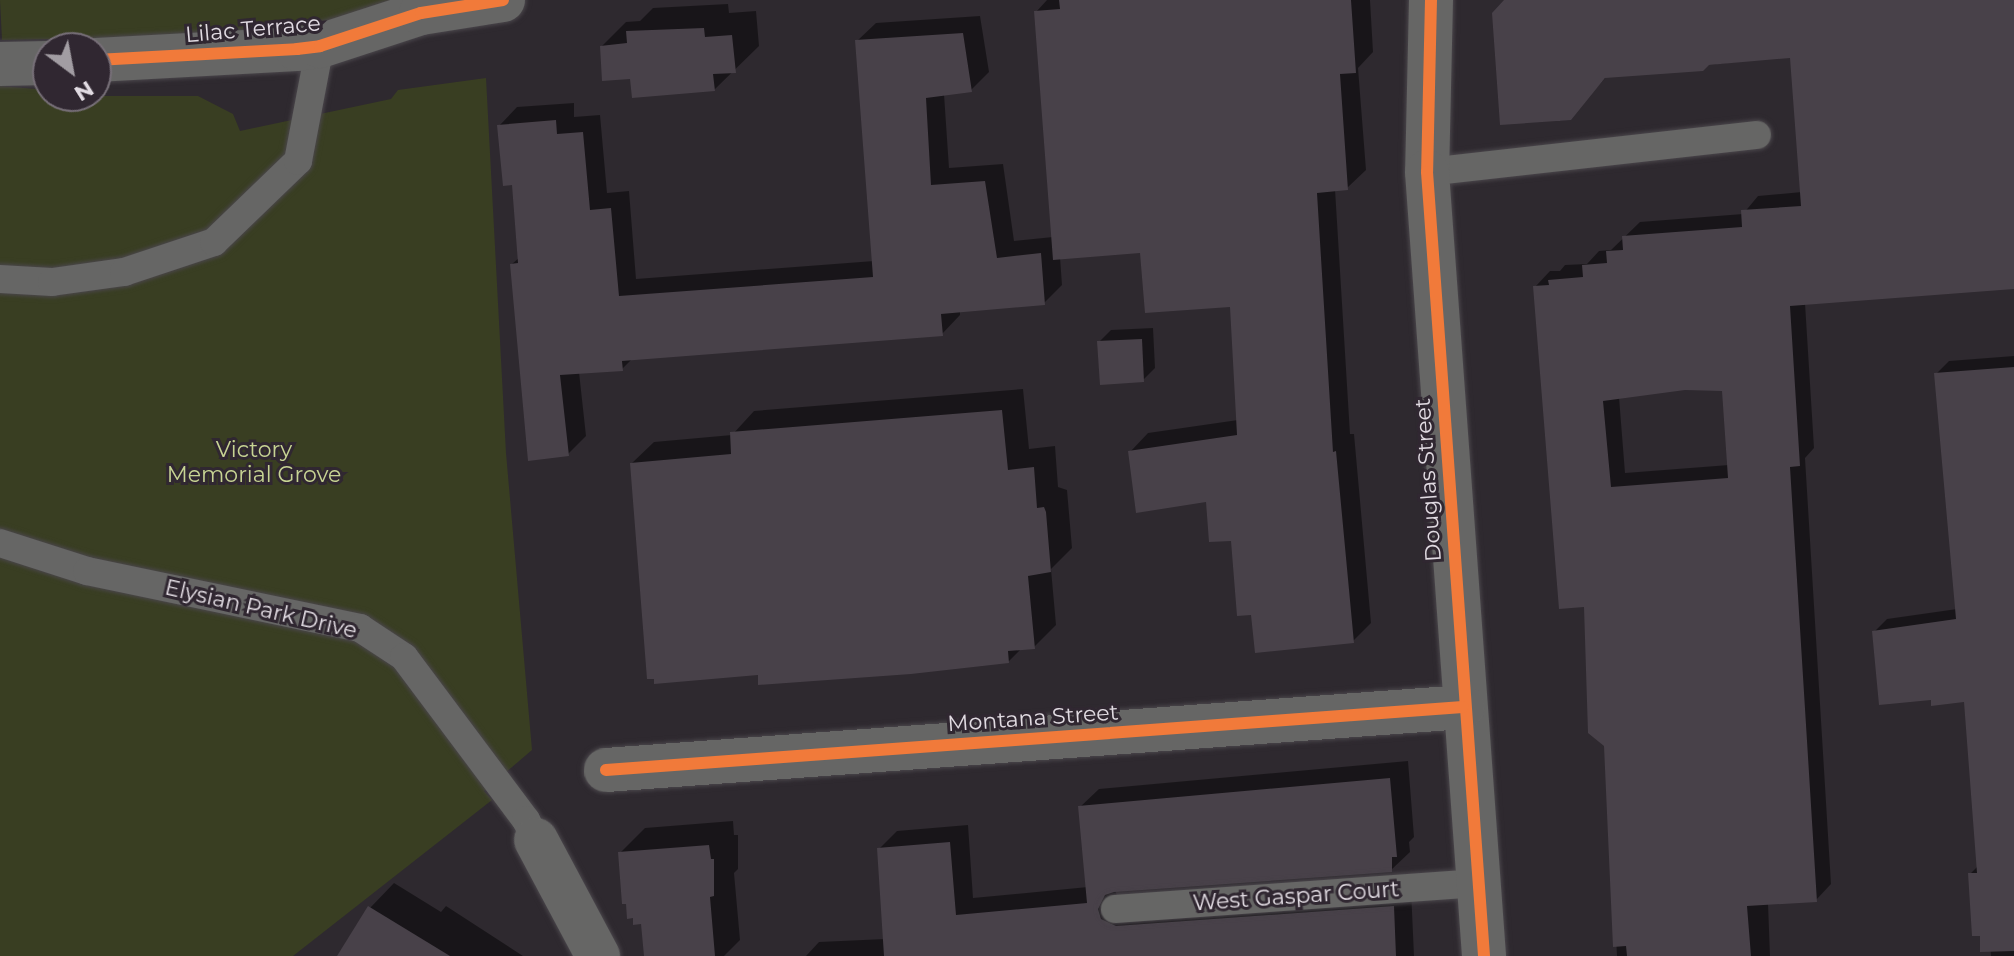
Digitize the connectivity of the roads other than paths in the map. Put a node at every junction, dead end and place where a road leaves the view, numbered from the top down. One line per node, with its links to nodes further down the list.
1 (503, 0): 3 (street, Lilac Terrace)
2 (1431, 0): 8 (street, Douglas Street)
3 (320, 46): 4 (street, Lilac Terrace); 9 (lane)
4 (112, 59)
5 (32, 63): 6 (street)
6 (0, 64)
7 (1757, 135): 8 (lane)
8 (1427, 172): 11 (street, Douglas Street)
9 (0, 279)
10 (0, 543): 13 (lane, Elysian Park Drive)
11 (1463, 707): 12 (street, Montana Street); 14 (street, Douglas Street)
12 (606, 770)
13 (536, 840): 16 (street, Elysian Park Drive)
14 (1478, 883): 15 (lane, West Gaspar Court); 17 (street, Douglas Street)
15 (1115, 909)
16 (598, 956)
17 (1484, 956)

